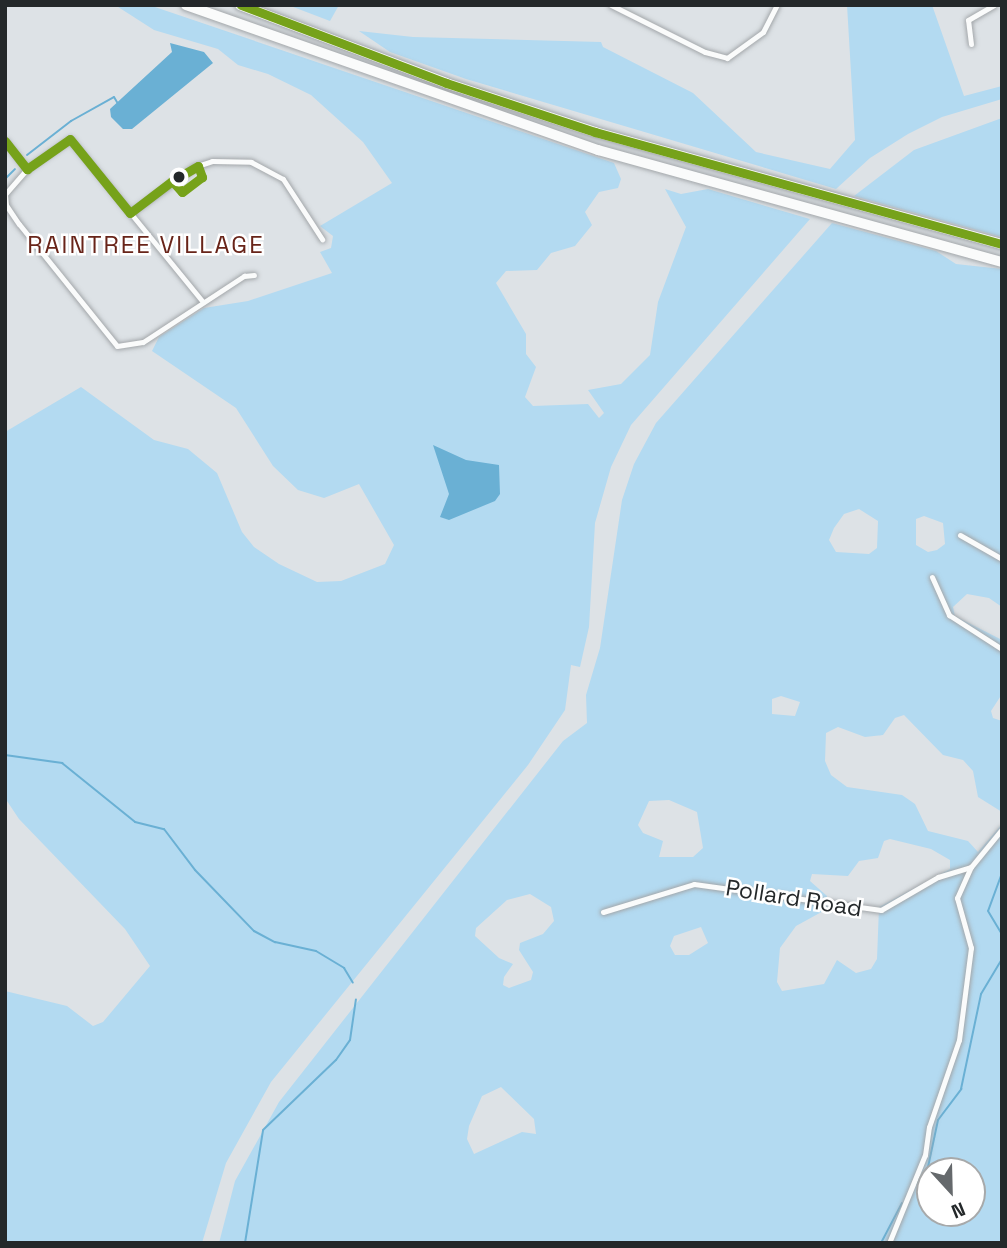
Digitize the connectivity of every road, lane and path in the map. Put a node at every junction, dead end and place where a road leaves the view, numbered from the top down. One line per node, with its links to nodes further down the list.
1 (186, 5): 12 (highway)
2 (240, 5): 11 (highway)
3 (611, 5): 4 (street)
4 (777, 5)
5 (994, 5): 6 (street)
6 (971, 44)
7 (5, 141): 8 (street)
8 (27, 169): 9 (street); 14 (street)
9 (131, 214): 10 (street); 14 (street)
10 (322, 239)
11 (1002, 244)
12 (1002, 262)
13 (254, 275): 14 (street)
14 (203, 302)
15 (960, 536): 16 (street)
16 (1002, 559)
17 (932, 577): 18 (street)
18 (1002, 649)
19 (1002, 829): 20 (street)
20 (971, 867): 21 (street, Pollard Road); 22 (street)
21 (603, 912)
22 (889, 1243)

